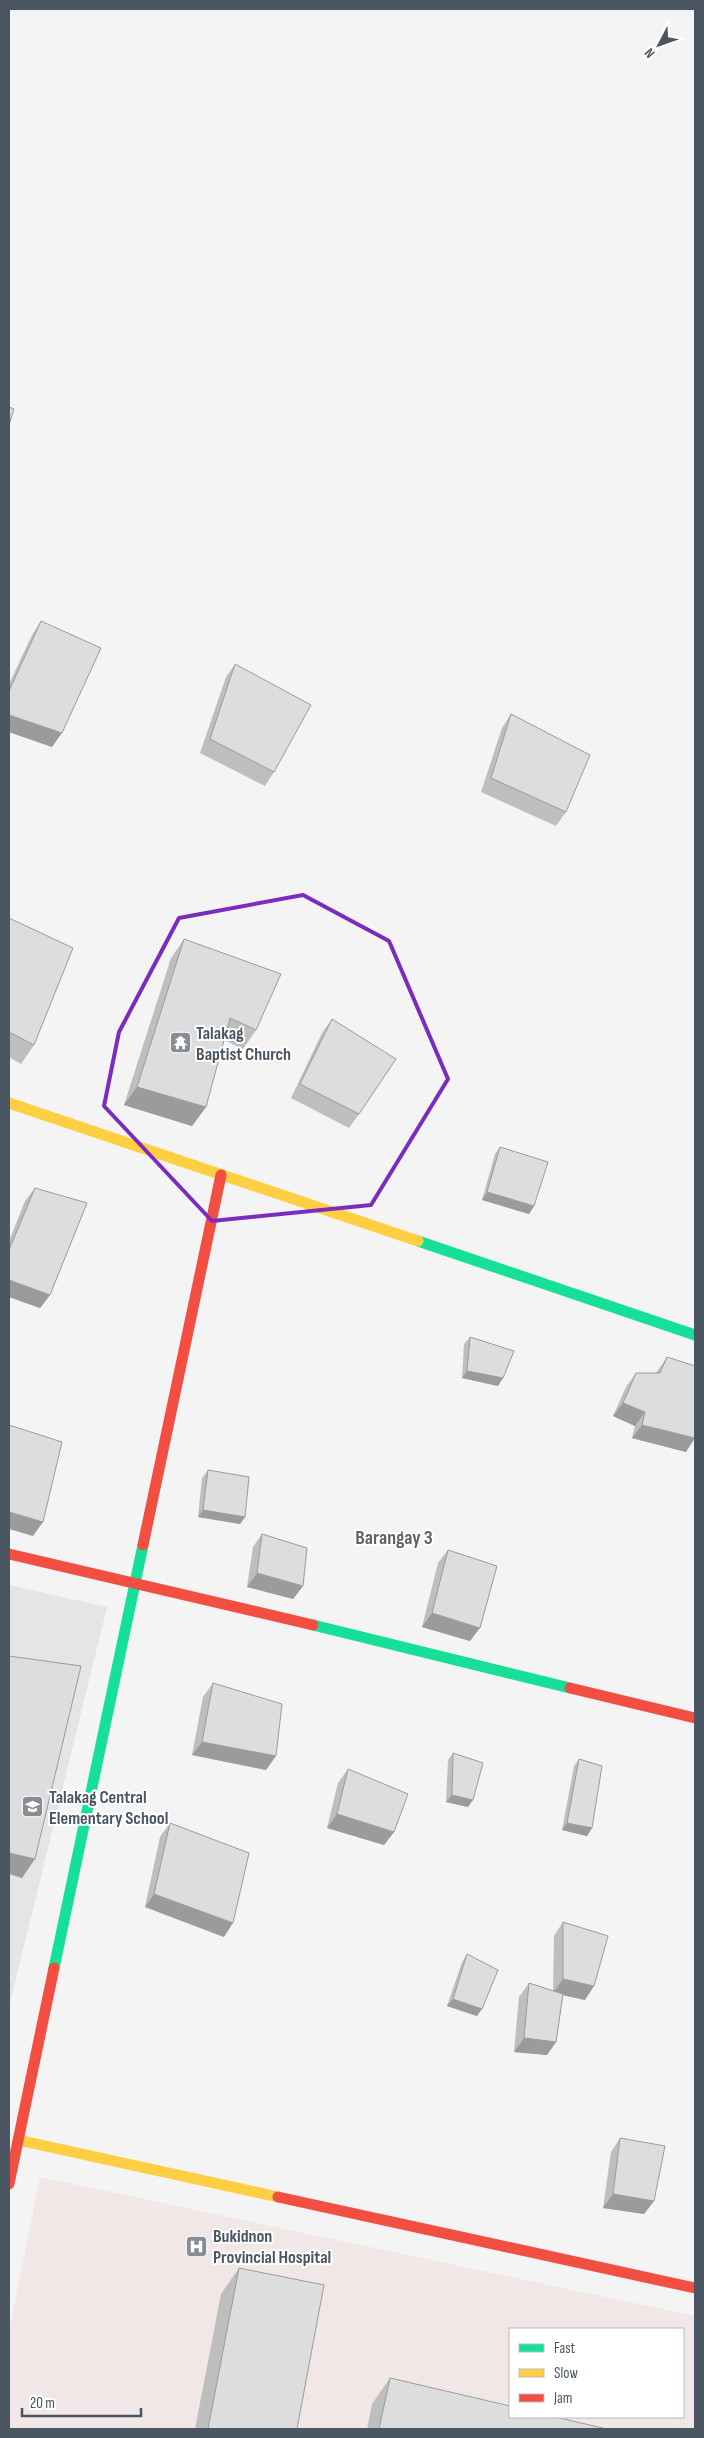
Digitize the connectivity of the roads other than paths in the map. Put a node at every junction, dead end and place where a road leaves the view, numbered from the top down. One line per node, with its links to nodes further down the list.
1 (9, 1103): 2 (street)
2 (221, 1175): 3 (street); 5 (street)
3 (695, 1335)
4 (9, 1554): 5 (street)
5 (136, 1582): 6 (street); 7 (street)
6 (695, 1718)
7 (18, 2140): 8 (street); 9 (street)
8 (9, 2184)
9 (695, 2288)

